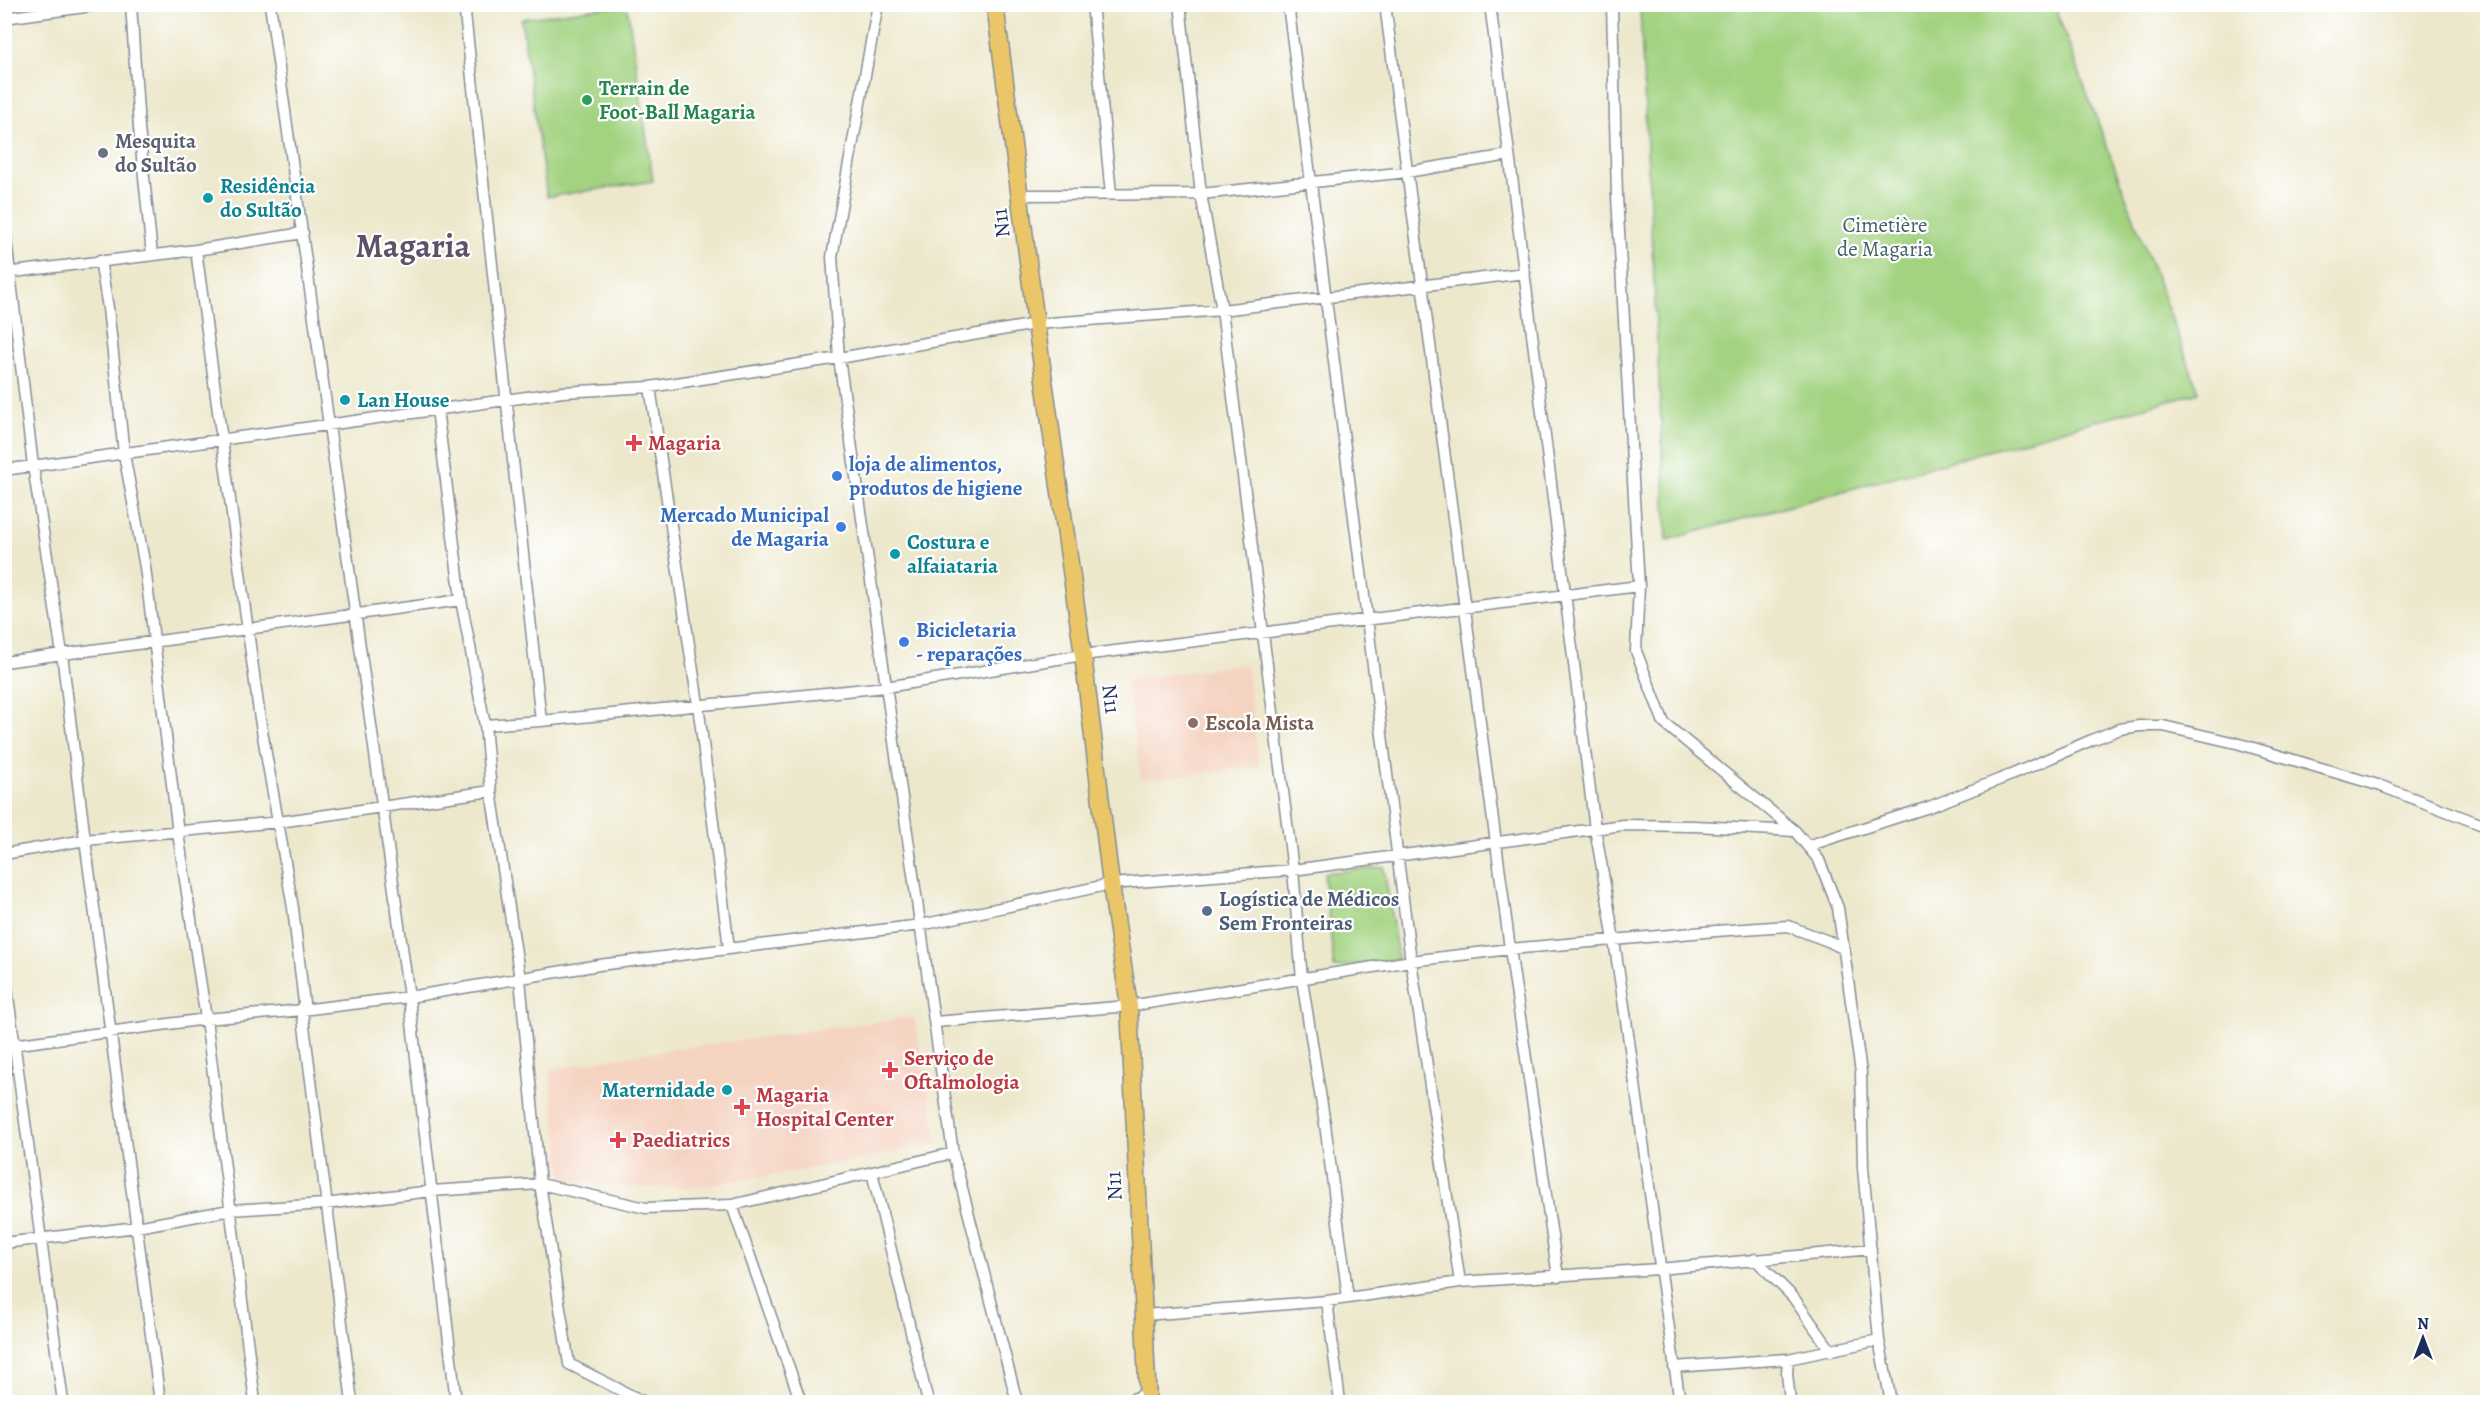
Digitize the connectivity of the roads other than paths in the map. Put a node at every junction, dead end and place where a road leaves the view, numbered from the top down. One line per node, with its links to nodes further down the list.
1 (107, 4): 13 (street)
2 (131, 4): 24 (street)
3 (270, 4): 22 (street)
4 (464, 4): 34 (street)
5 (878, 4): 32 (street)
6 (995, 4): 20 (main road, N11)
7 (1092, 4): 18 (street)
8 (1180, 4): 19 (street)
9 (1288, 4): 17 (street)
10 (1385, 4): 16 (street)
11 (1490, 4): 15 (street)
12 (1612, 4): 41 (street)
13 (73, 7): 14 (street)
14 (4, 18)
15 (1509, 155): 16 (street); 27 (street)
16 (1407, 172): 17 (street); 28 (street)
17 (1311, 182): 19 (street); 29 (street)
18 (1111, 194): 19 (street); 20 (street)
19 (1201, 194): 30 (street)
20 (1020, 195): 31 (main road, N11)
21 (4, 223): 26 (street)
22 (303, 233): 23 (street); 36 (street)
23 (196, 250): 24 (street); 37 (street)
24 (152, 255): 25 (street)
25 (100, 260): 26 (street); 38 (street)
26 (8, 272): 39 (street)
27 (1525, 273): 28 (street); 42 (street)
28 (1423, 285): 29 (street); 44 (street)
29 (1325, 297): 30 (street); 46 (street)
30 (1222, 310): 31 (street); 48 (street)
31 (1036, 324): 32 (street); 51 (main road, N11)
32 (839, 358): 33 (street); 53 (street)
33 (650, 387): 34 (street); 54 (street)
34 (507, 399): 35 (street); 55 (street)
35 (437, 409): 36 (street); 43 (street)
36 (329, 425): 37 (street); 45 (street)
37 (222, 440): 38 (street); 47 (street)
38 (124, 454): 39 (street); 49 (street)
39 (33, 466): 40 (street); 50 (street)
40 (4, 470)
41 (1639, 586): 42 (street); 62 (street)
42 (1566, 596): 44 (street); 61 (street)
43 (461, 600): 45 (street); 56 (street)
44 (1465, 608): 46 (street); 65 (street)
45 (355, 614): 47 (street); 58 (street)
46 (1367, 621): 48 (street); 68 (street)
47 (248, 629): 49 (street); 59 (street)
48 (1263, 634): 51 (street); 69 (street)
49 (153, 640): 50 (street); 63 (street)
50 (62, 654): 52 (street); 64 (street)
51 (1083, 655): 53 (street); 70 (main road, N11)
52 (4, 662)
53 (886, 687): 54 (street); 71 (street)
54 (698, 704): 55 (street); 73 (street)
55 (541, 721): 56 (street)
56 (484, 725): 57 (street)
57 (491, 791): 58 (street); 78 (street)
58 (382, 807): 59 (street); 80 (street)
59 (279, 822): 63 (street); 82 (street)
60 (2487, 827): 66 (street)
61 (1595, 829): 62 (street); 65 (street); 72 (street)
62 (1795, 831): 66 (street)
63 (178, 833): 64 (street); 83 (street)
64 (85, 840): 67 (street); 85 (street)
65 (1496, 842): 68 (street); 74 (street)
66 (1807, 846): 75 (street)
67 (4, 854)
68 (1397, 856): 69 (street); 76 (street)
69 (1293, 870): 70 (street); 79 (street)
70 (1111, 885): 71 (street); 81 (main road, N11)
71 (921, 925): 73 (street); 84 (street)
72 (1615, 939): 74 (street); 75 (street); 99 (street)
73 (729, 948): 78 (street)
74 (1510, 949): 76 (street); 100 (street)
75 (1844, 949): 97 (street)
76 (1411, 961): 79 (street); 101 (street)
77 (4, 966): 86 (street)
78 (520, 979): 80 (street); 89 (street)
79 (1302, 980): 81 (street); 102 (street)
80 (409, 997): 82 (street); 90 (street)
81 (1129, 1006): 84 (street); 104 (main road, N11)
82 (302, 1011): 83 (street); 91 (street)
83 (206, 1018): 85 (street); 93 (street)
84 (934, 1022): 87 (street)
85 (110, 1032): 86 (street); 94 (street)
86 (10, 1045): 95 (street)
87 (953, 1153): 88 (street); 118 (street)
88 (872, 1172): 92 (street); 117 (street)
89 (540, 1184): 90 (street); 92 (street); 115 (street)
90 (431, 1191): 91 (street); 114 (street)
91 (325, 1204): 93 (street); 113 (street)
92 (732, 1205): 116 (street)
93 (230, 1210): 94 (street); 112 (street)
94 (137, 1227): 95 (street); 111 (street)
95 (43, 1238): 96 (street); 110 (street)
96 (4, 1243)
97 (1871, 1249): 98 (street); 105 (street)
98 (1755, 1259): 99 (street); 106 (street)
99 (1659, 1269): 100 (street); 108 (street)
100 (1558, 1277): 101 (street)
101 (1460, 1282): 102 (street)
102 (1348, 1299): 103 (street)
103 (1327, 1301): 104 (street); 120 (street)
104 (1144, 1316): 109 (main road, N11)
105 (1879, 1340): 106 (street); 123 (street)
106 (1831, 1351): 107 (street)
107 (1788, 1359): 108 (street); 122 (street)
108 (1674, 1367): 121 (street)
109 (1148, 1398): 119 (street)
110 (63, 1402)
111 (160, 1402)
112 (255, 1402)
113 (352, 1402)
114 (456, 1402)
115 (644, 1402)
116 (801, 1402)
117 (928, 1402)
118 (1017, 1402)
119 (1126, 1402)
120 (1340, 1402)
121 (1680, 1402)
122 (1790, 1402)
123 (1891, 1402)

